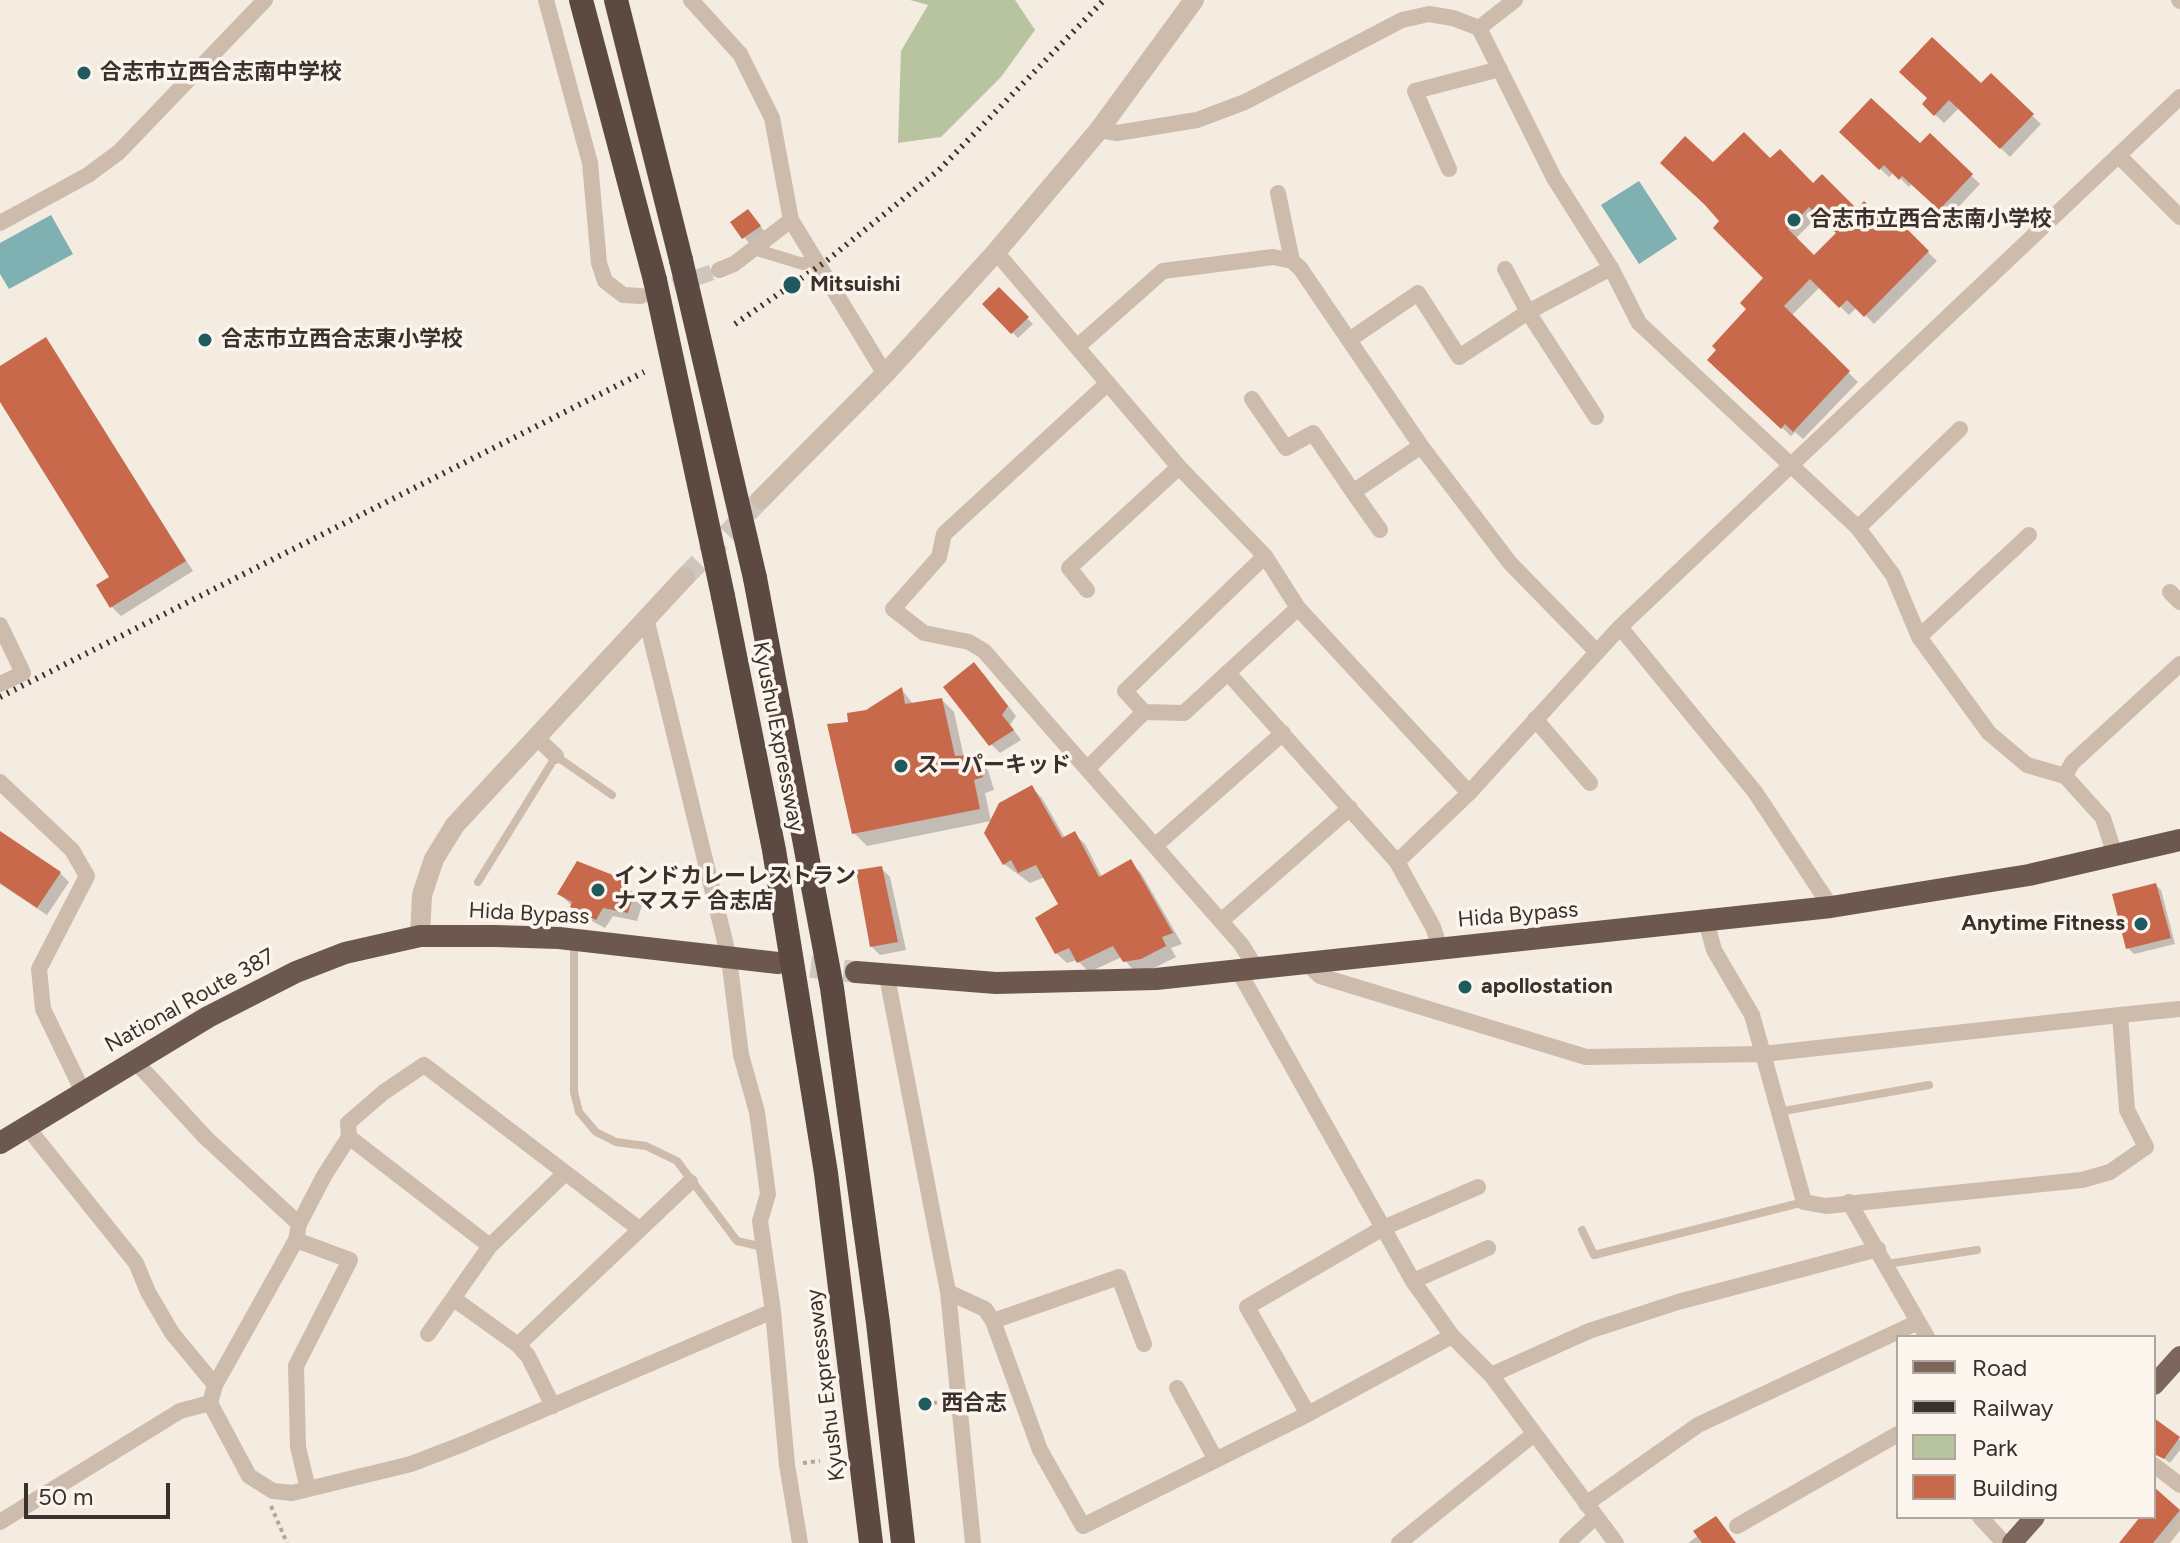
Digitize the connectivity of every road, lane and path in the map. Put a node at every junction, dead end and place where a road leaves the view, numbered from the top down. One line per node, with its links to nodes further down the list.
1 (265, 0): 16 (street)
2 (546, 0): 25 (street)
3 (581, 0): 25 (highway, Kyushu Expressway)
4 (616, 0): 142 (highway, Kyushu Expressway, bridge)
5 (691, 0): 17 (street)
6 (1194, 0): 11 (street)
7 (1515, 0): 8 (street)
8 (1479, 28): 9 (street); 11 (street)
9 (1500, 69): 13 (street); 22 (street)
10 (2180, 97): 12 (street)
11 (1099, 130): 19 (street)
12 (2119, 156): 15 (street); 35 (street)
13 (1449, 169)
14 (1278, 193): 21 (street)
15 (2180, 217)
16 (0, 223)
17 (794, 224): 18 (street); 20 (street)
18 (754, 249): 20 (street); 24 (street)
19 (996, 252): 28 (street); 29 (street)
20 (808, 261): 29 (street)
21 (1292, 261): 27 (street); 28 (street)
22 (1611, 268): 26 (street); 35 (street)
23 (1505, 269): 26 (street)
24 (719, 270)
25 (648, 288): 141 (highway, Kyushu Expressway, bridge)
26 (1528, 312): 27 (street); 32 (street)
27 (1349, 340): 34 (street)
28 (1077, 347): 30 (street)
29 (885, 374): 38 (street)
30 (1108, 383): 36 (street); 59 (street)
31 (1252, 399): 37 (street)
32 (1596, 417)
33 (1960, 429): 39 (street)
34 (1421, 446): 37 (street); 50 (street)
35 (1790, 464): 39 (street); 48 (street)
36 (1179, 467): 42 (street); 44 (street)
37 (1353, 492): 40 (street)
38 (761, 499)
39 (1858, 528): 49 (street)
40 (1380, 530)
41 (2029, 535): 49 (street)
42 (1265, 556): 45 (street); 54 (street)
43 (685, 577): 46 (street)
44 (1087, 590)
45 (1298, 608): 52 (street); 63 (street)
46 (647, 622): 57 (street); 77 (street)
47 (0, 625): 53 (street)
48 (1620, 627): 50 (street); 71 (street)
49 (1919, 637): 60 (street)
50 (1596, 651): 55 (street)
51 (2180, 664): 60 (street)
52 (1229, 674): 54 (street); 56 (street)
53 (0, 684)
54 (1144, 712): 59 (street)
55 (1535, 719): 62 (street); 63 (street)
56 (1283, 733): 65 (street); 67 (street)
57 (535, 736): 58 (street); 74 (street)
58 (556, 756): 64 (lane); 70 (lane)
59 (1087, 769): 67 (street)
60 (2065, 776): 68 (street)
61 (0, 782): 88 (street)
62 (1590, 783)
63 (1469, 793): 69 (street)
64 (612, 795)
65 (1350, 808): 69 (street); 72 (street)
66 (2180, 840): 68 (highway, Hida Bypass)
67 (1156, 845): 72 (street)
68 (2115, 855): 71 (highway, Hida Bypass)
69 (1397, 862): 76 (street)
70 (478, 882)
71 (1831, 907): 73 (highway, Hida Bypass)
72 (1221, 921): 80 (street)
73 (1706, 921): 76 (highway, Hida Bypass); 85 (street)
74 (420, 936): 75 (highway, Hida Bypass); 86 (highway, National Route 387)
75 (574, 940): 77 (highway, Hida Bypass); 94 (lane)
76 (1440, 948): 78 (highway, Hida Bypass)
77 (729, 958): 79 (highway, Hida Bypass); 103 (street)
78 (1305, 962): 80 (highway, Hida Bypass); 85 (street)
79 (778, 963)
80 (1247, 969): 82 (highway, Hida Bypass); 99 (street)
81 (856, 972): 82 (highway, Hida Bypass)
82 (887, 977): 108 (street)
83 (2180, 1009): 84 (street)
84 (2120, 1015): 85 (street); 97 (street)
85 (1763, 1054): 89 (street)
86 (135, 1061): 88 (highway, National Route 387); 101 (street)
87 (1929, 1085): 89 (lane)
88 (83, 1092): 90 (highway, National Route 387)
89 (1777, 1112): 96 (street)
90 (27, 1127): 92 (highway, National Route 387); 121 (street)
91 (349, 1137): 93 (street); 101 (street); 102 (street)
92 (0, 1143)
93 (564, 1174): 98 (street); 102 (street)
94 (690, 1182): 98 (street); 103 (lane)
95 (1478, 1187): 99 (street)
96 (1804, 1202): 97 (street); 100 (lane)
97 (1849, 1202): 106 (street)
98 (638, 1228): 117 (street)
99 (1383, 1228): 107 (street); 125 (street)
100 (1582, 1230)
101 (297, 1232): 121 (street); 131 (street)
102 (490, 1246): 109 (street)
103 (764, 1247): 110 (street)
104 (1488, 1248): 107 (street)
105 (1977, 1250): 106 (lane)
106 (1882, 1257): 112 (street); 119 (street)
107 (1413, 1281): 115 (street)
108 (948, 1292): 111 (street); 143 (street)
109 (454, 1299): 113 (street); 117 (street)
110 (773, 1311): 124 (street); 140 (street)
111 (993, 1321): 116 (street); 128 (street)
112 (1918, 1322): 114 (street); 133 (street)
113 (428, 1334)
114 (1926, 1335)
115 (1452, 1336): 119 (street); 125 (street)
116 (1144, 1344)
117 (518, 1345): 124 (street)
118 (2180, 1356): 120 (main road)
119 (1491, 1375): 126 (street)
120 (2156, 1383)
121 (215, 1385): 123 (street)
122 (1177, 1388): 128 (street)
123 (210, 1403): 132 (street); 136 (street)
124 (553, 1406): 131 (street)
125 (1308, 1414): 128 (street)
126 (1534, 1434): 133 (street); 144 (street)
127 (1896, 1435): 138 (street)
128 (1216, 1460)
129 (2156, 1467): 130 (street)
130 (2180, 1485)
131 (308, 1489): 132 (street)
132 (273, 1491): 139 (path)
133 (1590, 1511): 145 (street); 146 (street)
134 (1982, 1519): 147 (street)
135 (2033, 1519): 148 (main road)
136 (0, 1522)
137 (2180, 1524): 149 (lane)
138 (1737, 1526)
139 (287, 1543)
140 (800, 1543)
141 (871, 1543)
142 (903, 1543)
143 (973, 1543)
144 (1399, 1543)
145 (1567, 1543)
146 (1616, 1543)
147 (2004, 1543)
148 (2012, 1543)
149 (2165, 1543)

